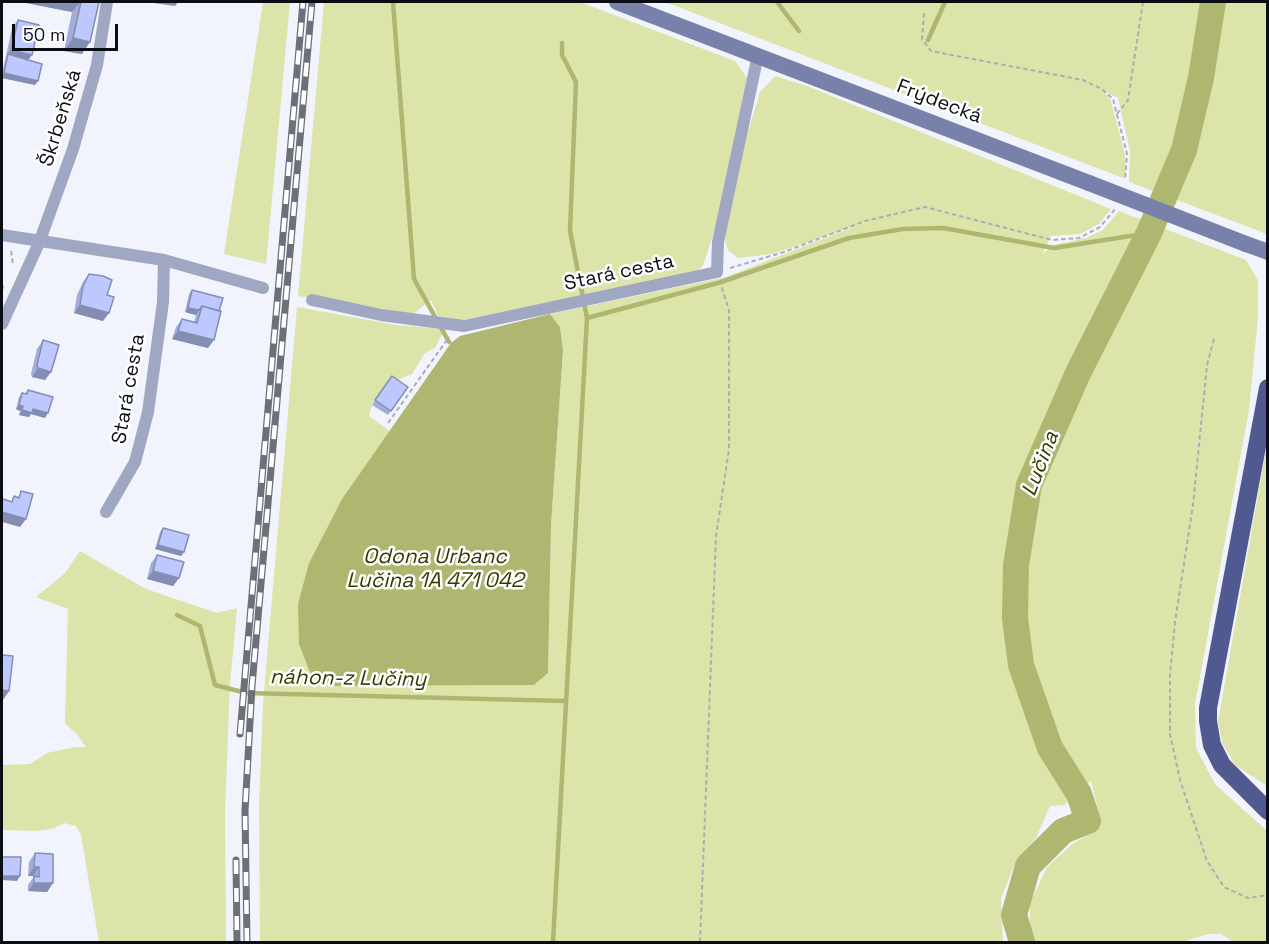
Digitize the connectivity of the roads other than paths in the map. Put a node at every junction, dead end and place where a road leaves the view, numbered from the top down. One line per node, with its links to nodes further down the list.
1 (107, 2): 5 (street, Škrbeňská)
2 (617, 2): 3 (main road, Frýdecká)
3 (758, 55): 6 (main road, Frýdecká, bridge); 9 (street, Stará cesta)
4 (2, 235): 5 (street)
5 (39, 243): 7 (street); 10 (street, Škrbeňská)
6 (1268, 252)
7 (164, 260): 8 (street); 12 (street, Stará cesta)
8 (263, 288)
9 (312, 300)
10 (2, 324)
11 (1268, 388): 13 (highway)
12 (106, 512)
13 (1259, 794): 14 (highway)
14 (1268, 811)

